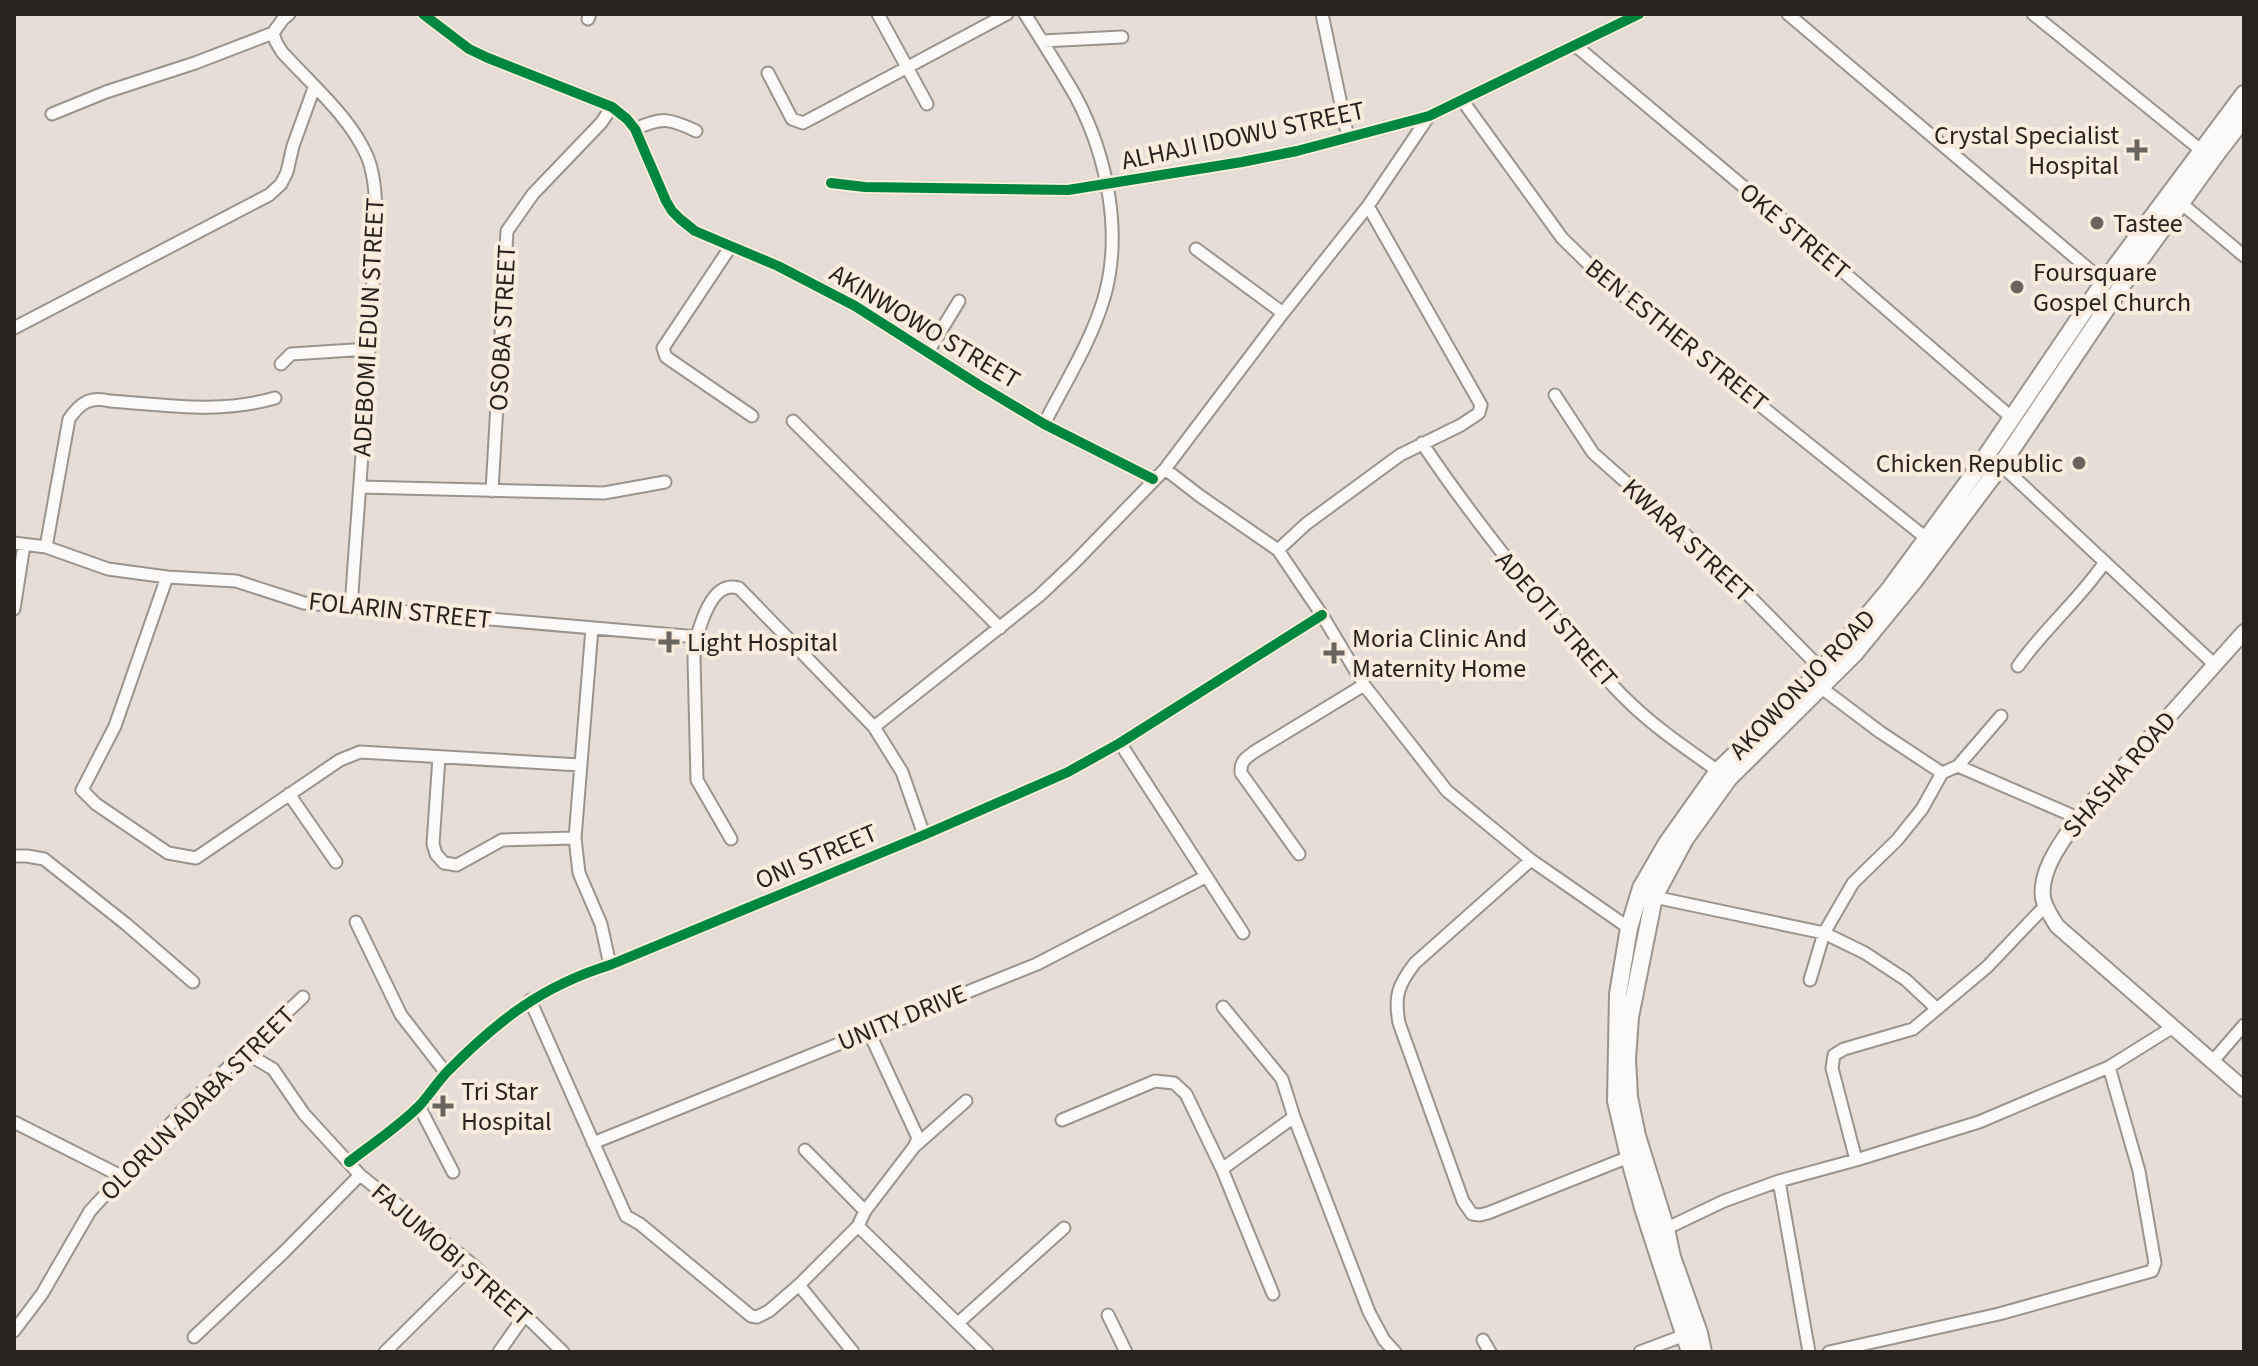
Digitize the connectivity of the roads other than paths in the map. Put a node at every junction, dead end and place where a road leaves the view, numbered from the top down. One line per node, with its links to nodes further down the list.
1 (289, 14): 10 (street)
2 (423, 14): 20 (street, AKINWOWO STREET)
3 (878, 14): 14 (street)
4 (1007, 14): 14 (street)
5 (1025, 14): 12 (street)
6 (1322, 14): 26 (street)
7 (1639, 14): 13 (street, ALHAJI IDOWU STREET)
8 (1788, 14): 35 (street)
9 (2033, 14): 27 (street)
10 (273, 33): 16 (street, ADEBOMI EDUN STREET); 21 (street)
11 (1122, 37): 12 (street)
12 (1042, 41): 29 (street)
13 (1576, 46): 18 (street, ALHAJI IDOWU STREET); 46 (street, OKE STREET)
14 (906, 68): 15 (street); 19 (street)
15 (768, 73)
16 (314, 88): 38 (street); 39 (street, ADEBOMI EDUN STREET)
17 (2244, 94): 27 (main road, AKOWONJO ROAD)
18 (1462, 100): 22 (street, ALHAJI IDOWU STREET); 56 (street, BEN ESTHER STREET)
19 (927, 104)
20 (612, 107): 24 (street, AKINWOWO STREET); 55 (street, OSOBA STREET)
21 (52, 114)
22 (1429, 116): 26 (street, ALHAJI IDOWU STREET); 31 (street)
23 (2244, 118): 30 (main road, AKOWONJO ROAD)
24 (635, 129): 25 (street); 32 (street, AKINWOWO STREET)
25 (696, 131)
26 (1348, 138): 29 (street, ALHAJI IDOWU STREET)
27 (2202, 151): 35 (main road, AKOWONJO ROAD)
28 (831, 183): 29 (street, ALHAJI IDOWU STREET)
29 (1108, 185): 48 (street)
30 (2181, 203): 34 (street); 44 (main road, AKOWONJO ROAD)
31 (1368, 206): 37 (street); 49 (street)
32 (731, 246): 40 (street, AKINWOWO STREET); 45 (street)
33 (1196, 249): 37 (street)
34 (2244, 256)
35 (2104, 282): 44 (main road, AKOWONJO ROAD)
36 (959, 301): 40 (street)
37 (1283, 313): 51 (street)
38 (14, 328)
39 (369, 349): 41 (street); 54 (street, ADEBOMI EDUN STREET)
40 (928, 352): 48 (street, AKINWOWO STREET)
41 (281, 364)
42 (1555, 395): 71 (street, KWARA STREET)
43 (275, 398): 58 (street)
44 (2030, 406): 46 (main road, AKOWONJO ROAD); 50 (main road, AKOWONJO ROAD)
45 (752, 416)
46 (2012, 418): 56 (main road, AKOWONJO ROAD)
47 (793, 421): 66 (street)
48 (1044, 424): 52 (street, AKINWOWO STREET)
49 (1422, 443): 59 (street); 79 (street, ADEOTI STREET)
50 (2001, 465): 60 (street); 71 (main road, AKOWONJO ROAD)
51 (1165, 469): 52 (street); 59 (street)
52 (1153, 479): 66 (street)
53 (665, 482): 55 (street)
54 (360, 487): 55 (street); 62 (street, ADEBOMI EDUN STREET)
55 (492, 491)
56 (1926, 538): 71 (main road, AKOWONJO ROAD)
57 (19, 544): 58 (street, FOLARIN STREET); 63 (street)
58 (46, 547): 61 (street, FOLARIN STREET)
59 (1278, 550): 64 (street)
60 (2105, 562): 69 (street); 70 (street)
61 (167, 577): 62 (street, FOLARIN STREET); 81 (street)
62 (351, 608): 65 (street, FOLARIN STREET)
63 (14, 609)
64 (1322, 615): 72 (street); 75 (street, ONI STREET)
65 (592, 628): 68 (street, FOLARIN STREET); 77 (street)
66 (1000, 628): 74 (street)
67 (2244, 632): 69 (street, SHASHA ROAD)
68 (698, 637): 74 (street); 85 (street)
69 (2215, 665): 82 (street, SHASHA ROAD)
70 (2018, 666)
71 (1821, 679): 79 (main road, AKOWONJO ROAD); 80 (street, KWARA STREET); 91 (main road, AKOWONJO ROAD)
72 (1364, 685): 86 (street); 88 (street)
73 (2001, 716): 78 (street)
74 (874, 727): 83 (street)
75 (1120, 743): 83 (street, ONI STREET); 90 (street)
76 (439, 757): 77 (street); 81 (street); 84 (street)
77 (580, 765): 84 (street)
78 (1958, 766): 80 (street); 82 (street)
79 (1718, 771): 94 (main road, AKOWONJO ROAD)
80 (1942, 773): 96 (street)
81 (289, 794): 89 (street)
82 (2078, 818): 92 (street, SHASHA ROAD)
83 (924, 835): 97 (street, ONI STREET)
84 (575, 838): 97 (street)
85 (731, 839)
86 (1299, 854)
87 (14, 856): 99 (street)
88 (1531, 860): 94 (street); 120 (street)
89 (336, 862)
90 (1205, 877): 95 (street); 106 (street, UNITY DRIVE)
91 (1654, 897): 96 (street); 131 (main road, AKOWONJO ROAD)
92 (2045, 906): 103 (street); 105 (street)
93 (356, 922): 110 (street)
94 (1629, 928): 120 (main road, AKOWONJO ROAD)
95 (1243, 933)
96 (1824, 933): 98 (street); 103 (street)
97 (610, 965): 101 (street, ONI STREET)
98 (1810, 980)
99 (193, 982)
100 (303, 997): 107 (street, OLORUN ADABA STREET)
101 (530, 1000): 110 (street, ONI STREET); 117 (street)
102 (1223, 1007): 114 (street)
103 (1937, 1009): 121 (street)
104 (2244, 1025): 108 (street)
105 (2173, 1027): 108 (street); 109 (street)
106 (868, 1030): 117 (street, UNITY DRIVE); 118 (street)
107 (244, 1052): 122 (street, FAJUMOBI STREET); 126 (street, OLORUN ADABA STREET)
108 (2212, 1062): 111 (street)
109 (2109, 1067): 121 (street); 154 (street)
110 (446, 1073): 113 (street, ONI STREET)
111 (2244, 1089)
112 (966, 1101): 118 (street)
113 (419, 1106): 122 (street, ONI STREET); 124 (street)
114 (1294, 1117): 123 (street); 148 (street)
115 (1062, 1120): 123 (street)
116 (14, 1122): 126 (street)
117 (593, 1143): 133 (street)
118 (914, 1147): 128 (street)
119 (805, 1150): 128 (street)
120 (1629, 1157): 131 (main road, AKOWONJO ROAD)
121 (1856, 1160): 127 (street)
122 (349, 1162): 125 (street, FAJUMOBI STREET)
123 (1222, 1169): 134 (street)
124 (453, 1172)
125 (360, 1175): 132 (street, FAJUMOBI STREET); 140 (street)
126 (121, 1176): 138 (street, OLORUN ADABA STREET)
127 (1779, 1181): 131 (street); 153 (street)
128 (865, 1211): 129 (street)
129 (858, 1226): 133 (street); 137 (street)
130 (1064, 1228): 137 (street)
131 (1660, 1231): 139 (main road, AKOWONJO ROAD); 152 (main road, AKOWONJO ROAD)
132 (473, 1265): 135 (street, FAJUMOBI STREET); 142 (street)
133 (799, 1285): 145 (street)
134 (1273, 1294)
135 (525, 1315): 143 (street); 144 (street, FAJUMOBI STREET)
136 (1108, 1315): 147 (street)
137 (958, 1323): 146 (street)
138 (14, 1331)
139 (1685, 1335): 150 (street); 151 (main road, AKOWONJO ROAD)
140 (194, 1337)
141 (1483, 1340): 149 (street)
142 (385, 1352)
143 (499, 1352)
144 (563, 1352)
145 (853, 1352)
146 (987, 1352)
147 (1126, 1352)
148 (1395, 1352)
149 (1490, 1352)
150 (1640, 1352)
151 (1690, 1352)
152 (1703, 1352)
153 (1809, 1352)
154 (1829, 1352)

